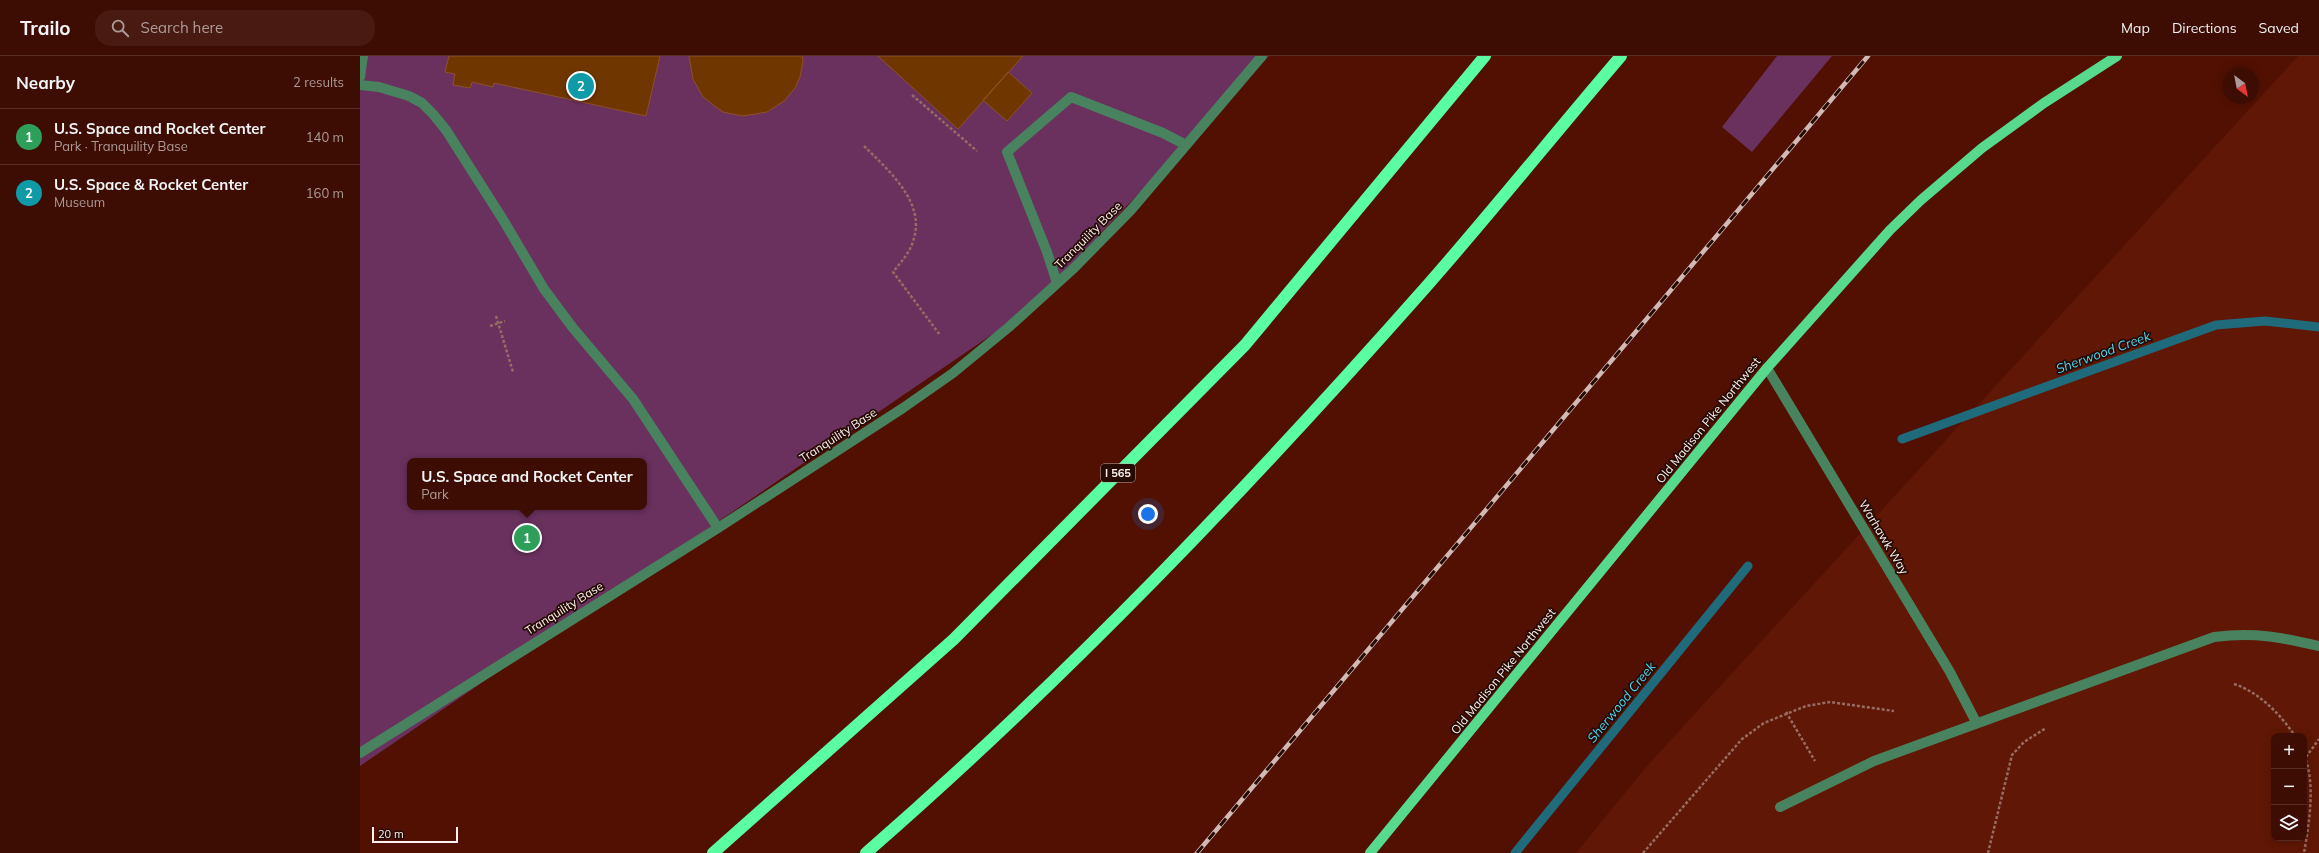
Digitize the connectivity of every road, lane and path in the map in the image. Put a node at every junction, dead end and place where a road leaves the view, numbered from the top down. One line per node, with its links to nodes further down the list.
1 (363, 56): 6 (street)
2 (1262, 56): 9 (street, Tranquility Base)
3 (1485, 56): 34 (highway, I 565)
4 (1620, 56): 35 (highway)
5 (2117, 56): 18 (main road, Old Madison Pike Northwest)
6 (360, 77)
7 (360, 85): 20 (street)
8 (912, 95): 11 (path)
9 (1186, 145): 12 (street, Tranquility Base); 12 (street)
10 (864, 146): 17 (path)
11 (977, 151)
12 (1057, 284): 20 (street, Tranquility Base)
13 (496, 316): 15 (path)
14 (505, 321): 15 (path)
15 (498, 324): 16 (path); 19 (path)
16 (490, 326)
17 (940, 335)
18 (1767, 368): 25 (street, Warhawk Way); 36 (main road, Old Madison Pike Northwest)
19 (513, 372)
20 (718, 528): 29 (street, Tranquility Base)
21 (2319, 646): 25 (street)
22 (2234, 684): 27 (path)
23 (1894, 711): 24 (path)
24 (1786, 712): 31 (path); 37 (path)
25 (1976, 722): 33 (street)
26 (2046, 728): 38 (path)
27 (2293, 733)
28 (2319, 739): 30 (path)
29 (360, 753)
30 (2307, 754)
31 (1815, 761)
32 (2306, 769): 39 (path)
33 (1780, 807)
34 (713, 853)
35 (866, 853)
36 (1370, 853)
37 (1643, 853)
38 (1988, 853)
39 (2304, 853)

